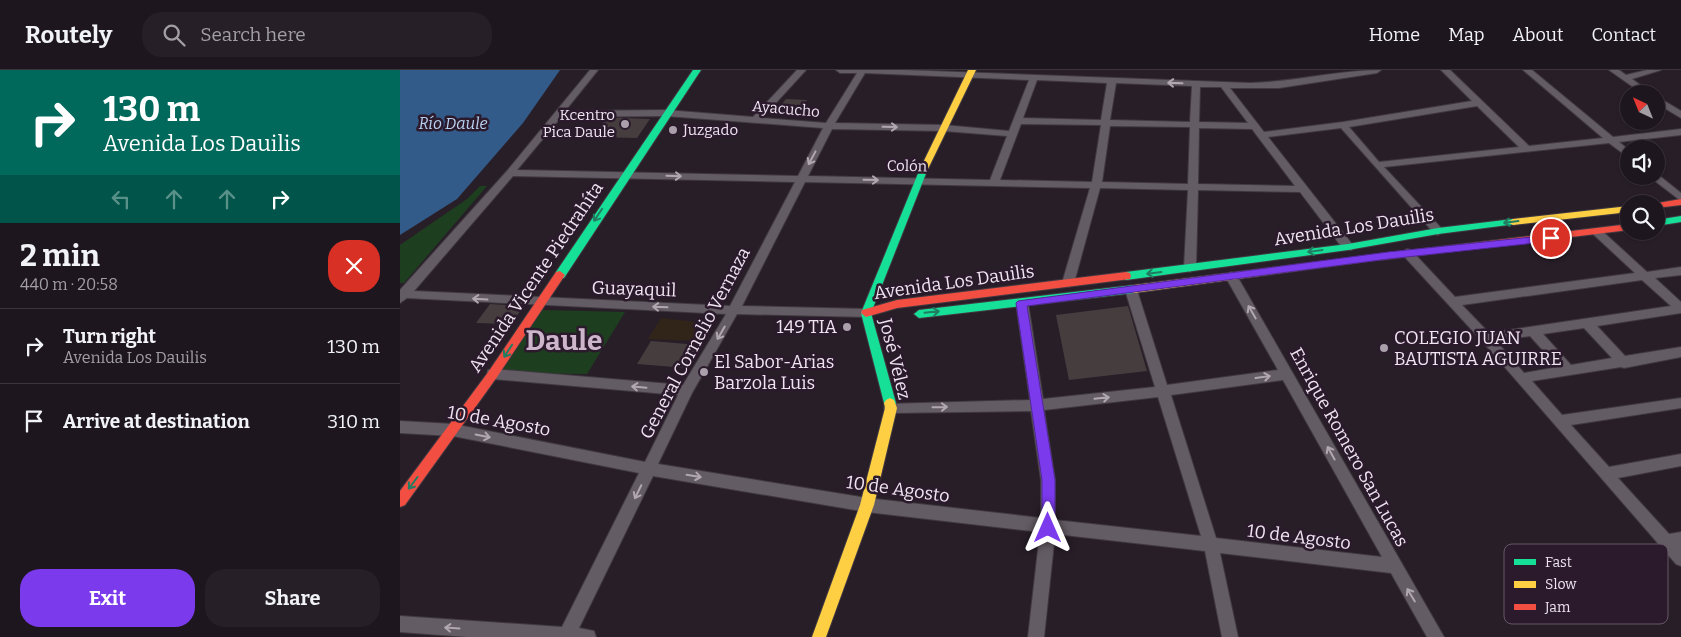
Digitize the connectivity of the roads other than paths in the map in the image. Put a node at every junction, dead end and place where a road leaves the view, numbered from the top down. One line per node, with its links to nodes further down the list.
1 (594, 70): 21 (street)
2 (697, 70): 20 (street, Avenida Vicente Piedrahíta)
3 (802, 70): 23 (street)
4 (840, 70): 5 (street)
5 (862, 70): 11 (street); 28 (street, General Cornelio Vernaza)
6 (1377, 70): 17 (street)
7 (1445, 70): 18 (street)
8 (1527, 70): 34 (street)
9 (1613, 70): 13 (street)
10 (1657, 70): 13 (street)
11 (971, 72): 12 (street); 30 (street, José Vélez)
12 (1034, 77): 14 (street); 24 (street)
13 (1625, 78): 16 (street)
14 (1112, 80): 15 (street, one-way to 14); 25 (street)
15 (1196, 84): 17 (street); 26 (street)
16 (1636, 85)
17 (1224, 86): 29 (street)
18 (1478, 103): 27 (street); 36 (street)
19 (1665, 105): 22 (street)
20 (666, 113): 21 (street, Ayacucho); 23 (street, Ayacucho); 39 (street, Avenida Vicente Piedrahíta)
21 (557, 114): 38 (street)
22 (1681, 116)
23 (755, 120): 28 (street, Ayacucho)
24 (1019, 121): 25 (street); 32 (street)
25 (1107, 124): 26 (street); 44 (street)
26 (1196, 125): 29 (street); 45 (street)
27 (1343, 125): 33 (street); 37 (street)
28 (829, 126): 30 (street, Ayacucho, one-way to 30); 40 (street, General Cornelio Vernaza, one-way to 40)
29 (1253, 126): 33 (street)
30 (944, 128): 32 (street, Ayacucho); 41 (street, José Vélez)
31 (1681, 132): 34 (street)
32 (1012, 134): 42 (street)
33 (1261, 135): 46 (street)
34 (1611, 140): 35 (street); 36 (street)
35 (1620, 148)
36 (1526, 149): 37 (street)
37 (1377, 165): 56 (street)
38 (510, 173): 39 (street, Colón); 67 (street)
39 (625, 175): 40 (street, Colón, one-way to 40); 68 (street, Avenida Vicente Piedrahíta, one-way to 68)
40 (801, 179): 41 (street, Colón, one-way to 41); 72 (street, General Cornelio Vernaza)
41 (918, 181): 42 (street, Colón); 73 (street, José Vélez)
42 (994, 182): 44 (street, Colón)
43 (1665, 185): 47 (street)
44 (1096, 186): 45 (street, Colón); 65 (street)
45 (1192, 188): 46 (street, Colón); 61 (street)
46 (1304, 189): 58 (street)
47 (1681, 198)
48 (1681, 202): 49 (street)
49 (1665, 205)
50 (1620, 210): 52 (street, Avenida Los Dauilis)
51 (1620, 214): 57 (street)
52 (1535, 219): 56 (street, Avenida Los Dauilis, one-way to 56); 59 (street)
53 (1681, 219): 54 (street)
54 (1665, 222)
55 (1620, 228): 57 (street, Avenida Los Dauilis)
56 (1438, 231): 58 (street, Avenida Los Dauilis)
57 (1593, 233): 59 (street, Avenida Los Dauilis); 64 (street)
58 (1348, 247): 61 (street, Avenida Los Dauilis, one-way to 61)
59 (1441, 251): 60 (street, Avenida Los Dauilis)
60 (1407, 253): 63 (street, Avenida Los Dauilis); 69 (street)
61 (1190, 268): 65 (street, Avenida Los Dauilis, one-way to 65)
62 (1681, 271): 64 (street)
63 (1231, 276): 66 (street, Avenida Los Dauilis); 81 (street, Enrique Romero San Lucas, one-way to 63)
64 (1644, 276): 69 (street); 71 (street)
65 (1068, 284): 73 (street, Avenida Los Dauilis)
66 (1131, 290): 70 (street, Avenida Los Dauilis); 84 (street)
67 (401, 296): 68 (street, Guayaquil, one-way to 67)
68 (539, 302): 72 (street, Guayaquil, one-way to 68); 80 (street, Avenida Vicente Piedrahíta, one-way to 80)
69 (1454, 302): 76 (street)
70 (1022, 303): 73 (street, Avenida Los Dauilis, one-way to 70); 86 (street)
71 (1681, 309): 74 (street)
72 (734, 310): 73 (street, Guayaquil); 83 (street, General Cornelio Vernaza, one-way to 83)
73 (866, 313): 87 (street, José Vélez)
74 (1586, 322): 75 (street); 78 (street)
75 (1532, 330): 76 (street); 79 (street)
76 (1486, 338): 82 (street)
77 (1681, 352): 78 (street)
78 (1624, 363): 79 (street)
79 (1568, 370): 82 (street)
80 (493, 374): 83 (street, one-way to 80); 90 (street, Avenida Vicente Piedrahíta)
81 (1287, 374): 84 (street, one-way to 81); 102 (street, Enrique Romero San Lucas, one-way to 81)
82 (1522, 378): 88 (street)
83 (687, 391): 92 (street, General Cornelio Vernaza)
84 (1164, 392): 86 (street, one-way to 84); 100 (street)
85 (1681, 403): 88 (street)
86 (1037, 404): 87 (street, one-way to 86); 96 (street)
87 (891, 408): 95 (street, José Vélez)
88 (1560, 421): 93 (street)
89 (400, 427): 90 (street, 10 de Agosto)
90 (452, 430): 92 (street, 10 de Agosto, one-way to 92); 94 (street, Avenida Vicente Piedrahíta, one-way to 94)
91 (1681, 460): 93 (street)
92 (649, 469): 95 (street, 10 de Agosto, one-way to 95); 104 (street, General Cornelio Vernaza, one-way to 104)
93 (1604, 474): 98 (street)
94 (400, 501)
95 (867, 505): 96 (street, 10 de Agosto); 106 (street, José Vélez)
96 (1048, 528): 100 (street, 10 de Agosto); 107 (street)
97 (1681, 539): 98 (street)
98 (1666, 542)
99 (1668, 544): 101 (street)
100 (1211, 545): 102 (street, 10 de Agosto); 108 (street)
101 (1681, 560)
102 (1394, 566): 109 (street, Enrique Romero San Lucas, one-way to 102)
103 (400, 624): 104 (street, one-way to 103)
104 (566, 636): 105 (street)
105 (588, 637)
106 (819, 637)
107 (1036, 637)
108 (1230, 637)
109 (1436, 637)

